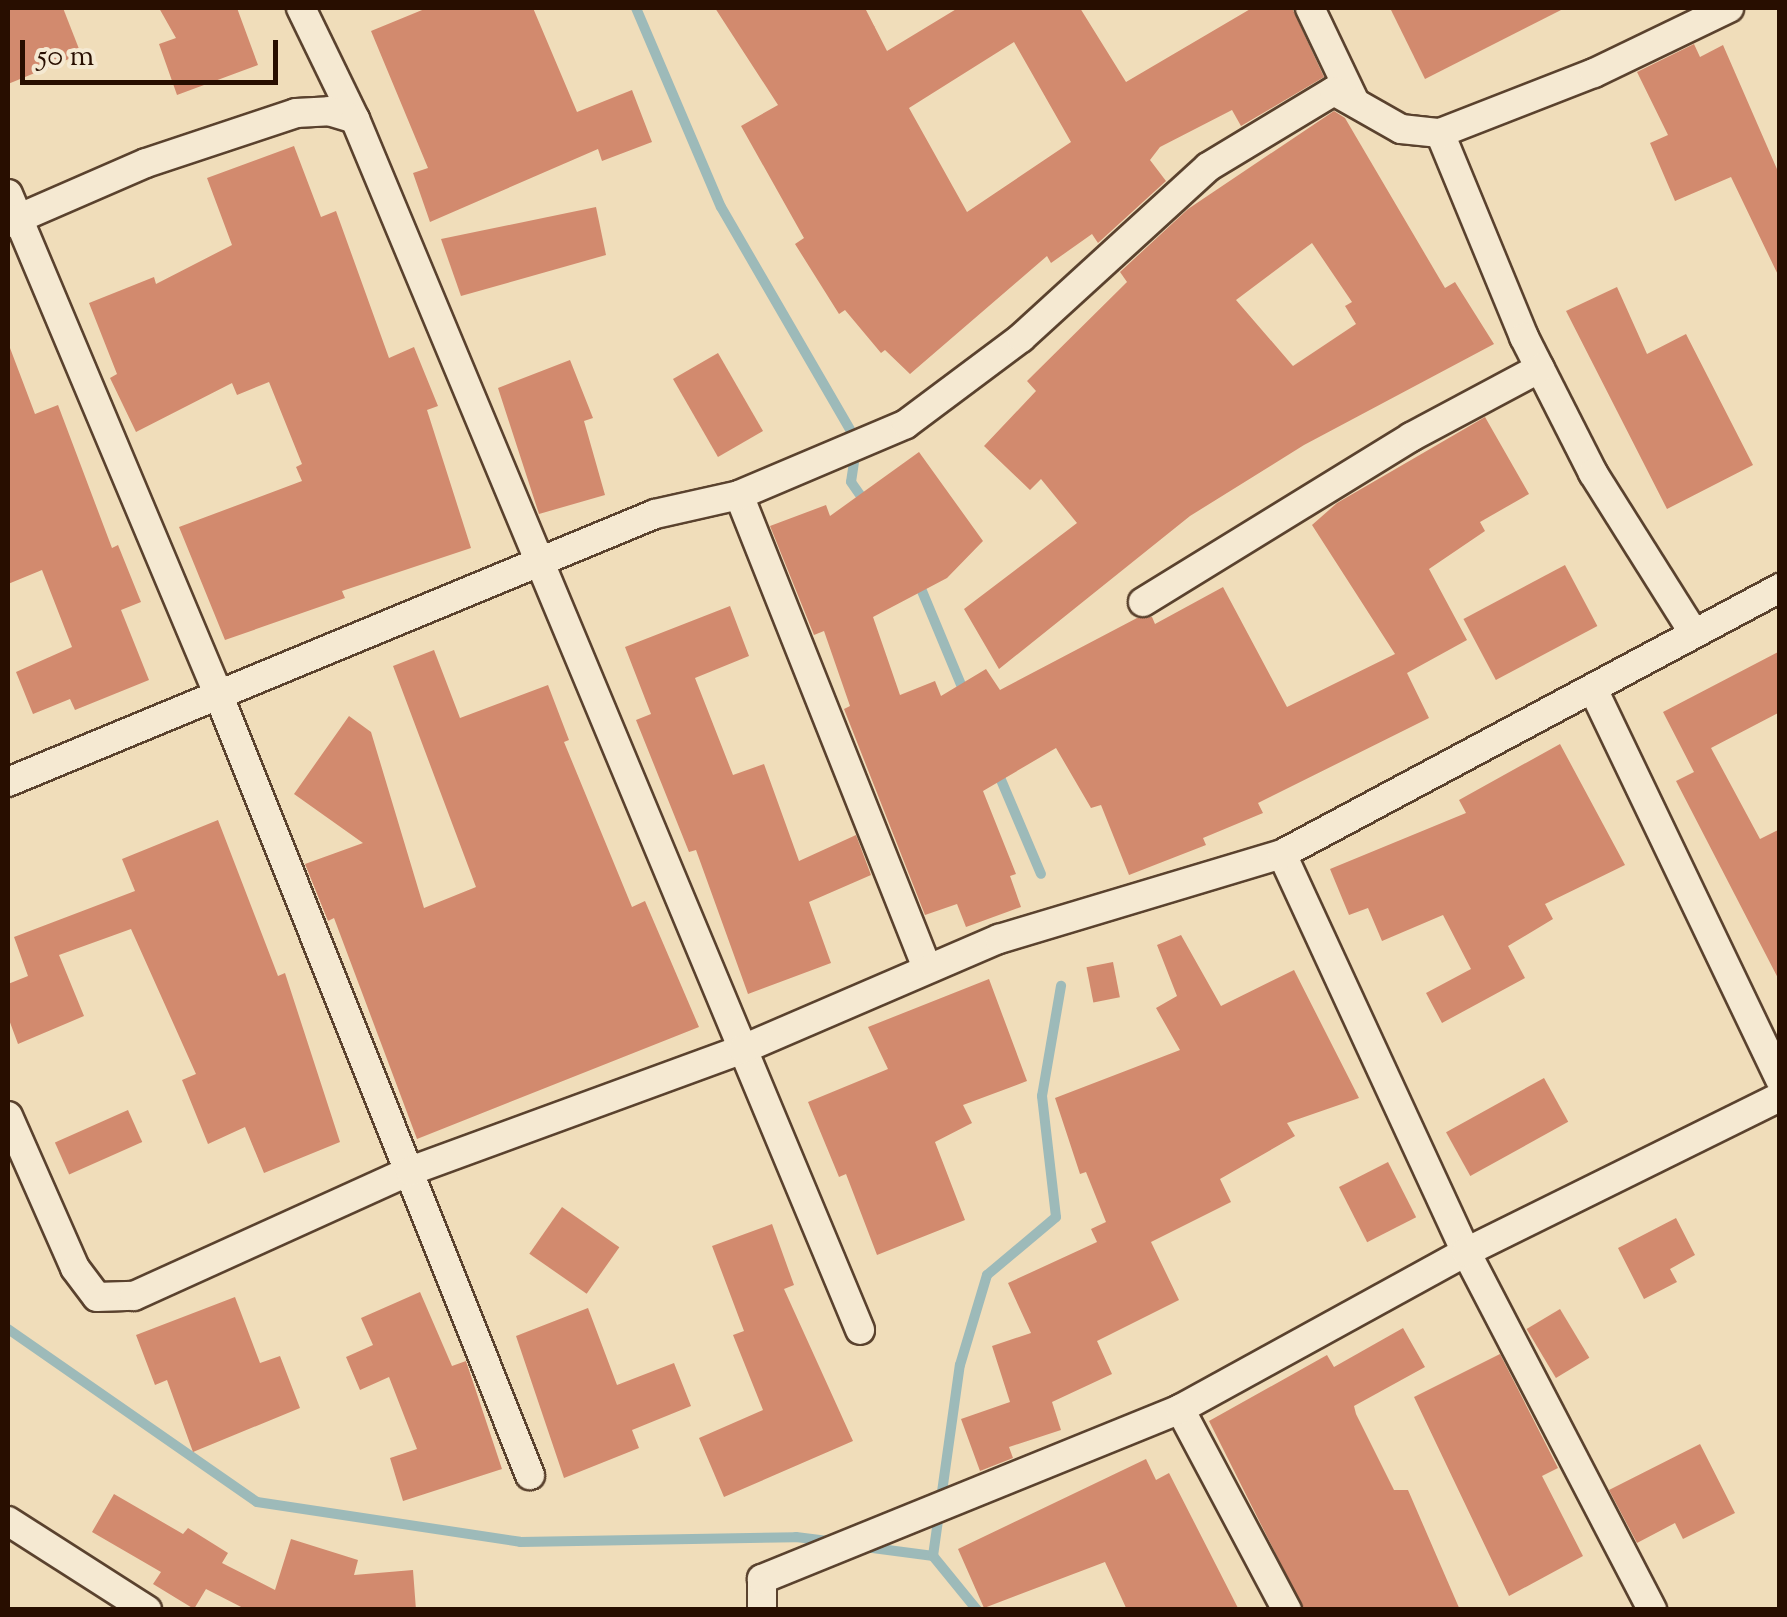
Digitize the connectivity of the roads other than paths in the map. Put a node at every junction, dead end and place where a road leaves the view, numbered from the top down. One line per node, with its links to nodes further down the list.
1 (302, 8): 5 (street)
2 (1310, 8): 4 (street)
3 (1729, 8): 6 (street)
4 (1353, 98): 6 (street); 9 (street)
5 (355, 120): 7 (street); 10 (street)
6 (1440, 132): 8 (street)
7 (11, 212): 15 (street)
8 (1540, 368): 12 (street); 13 (street)
9 (739, 495): 10 (street); 18 (street)
10 (541, 560): 15 (street); 19 (street)
11 (1780, 588): 13 (street)
12 (1143, 602)
13 (1693, 632): 14 (street)
14 (1593, 689): 17 (street); 20 (street)
15 (219, 696): 16 (street); 23 (street)
16 (8, 782)
17 (1282, 854): 18 (street); 24 (street)
18 (928, 968): 19 (street)
19 (743, 1049): 23 (street); 25 (street)
20 (1780, 1080)
21 (1780, 1097): 24 (street)
22 (8, 1116): 23 (street)
23 (410, 1171): 27 (street)
24 (1466, 1252): 26 (street); 32 (street)
25 (860, 1330)
26 (1180, 1409): 30 (street); 31 (street)
27 (530, 1475)
28 (8, 1522): 29 (street)
29 (147, 1610)
30 (762, 1610)
31 (1287, 1610)
32 (1652, 1610)

